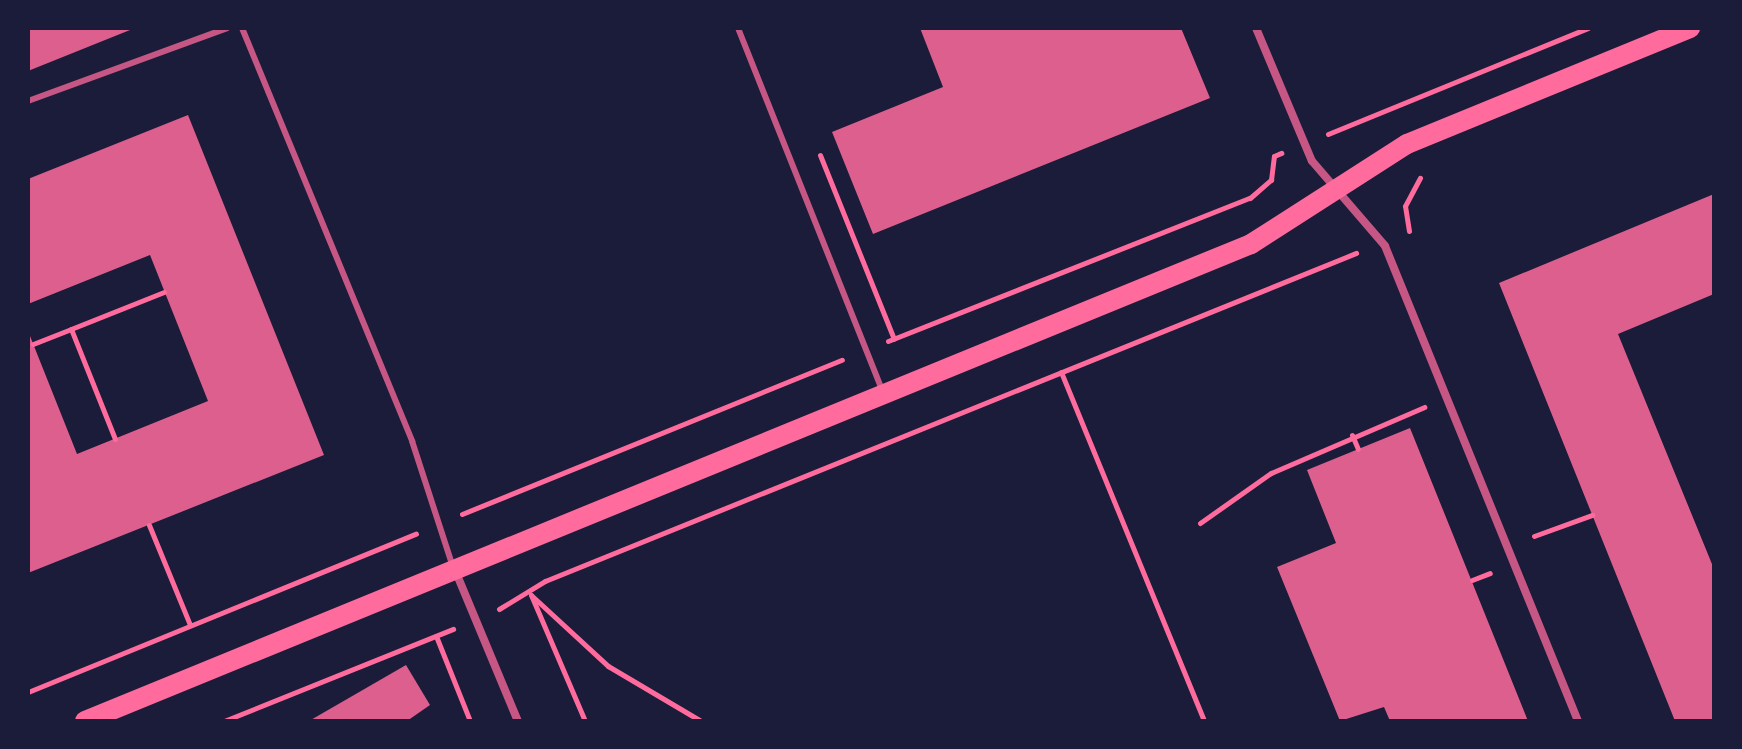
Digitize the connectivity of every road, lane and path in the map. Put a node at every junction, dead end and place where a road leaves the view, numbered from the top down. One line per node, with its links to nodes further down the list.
1 (227, 28): 7 (lane)
2 (242, 28): 28 (lane)
3 (738, 28): 17 (lane)
4 (1256, 28): 8 (street)
5 (1588, 28): 8 (path)
6 (1690, 28): 11 (main road)
7 (28, 101)
8 (1303, 144): 11 (street); 15 (path)
9 (817, 146): 15 (path)
10 (1434, 169): 12 (path)
11 (1337, 188): 12 (street); 19 (main road)
12 (1385, 246): 18 (path); 42 (street)
13 (164, 292): 14 (path)
14 (71, 329): 16 (path); 22 (path)
15 (895, 339): 17 (path)
16 (33, 344)
17 (867, 350): 19 (lane)
18 (1061, 372): 31 (path); 41 (path)
19 (884, 397): 28 (main road)
20 (1425, 407): 21 (path)
21 (1352, 435): 23 (path); 25 (path)
22 (115, 439)
23 (1358, 449)
24 (1592, 515): 27 (path)
25 (1200, 523)
26 (149, 525): 33 (path)
27 (1534, 536)
28 (455, 570): 32 (street); 35 (main road)
29 (1491, 573): 30 (path)
30 (1472, 580)
31 (531, 595): 32 (path); 39 (path); 40 (path)
32 (476, 619): 34 (path); 38 (street)
33 (190, 625)
34 (436, 636): 36 (path); 37 (path)
35 (85, 721)
36 (224, 721)
37 (470, 721)
38 (518, 721)
39 (585, 721)
40 (701, 721)
41 (1204, 721)
42 (1578, 721)

